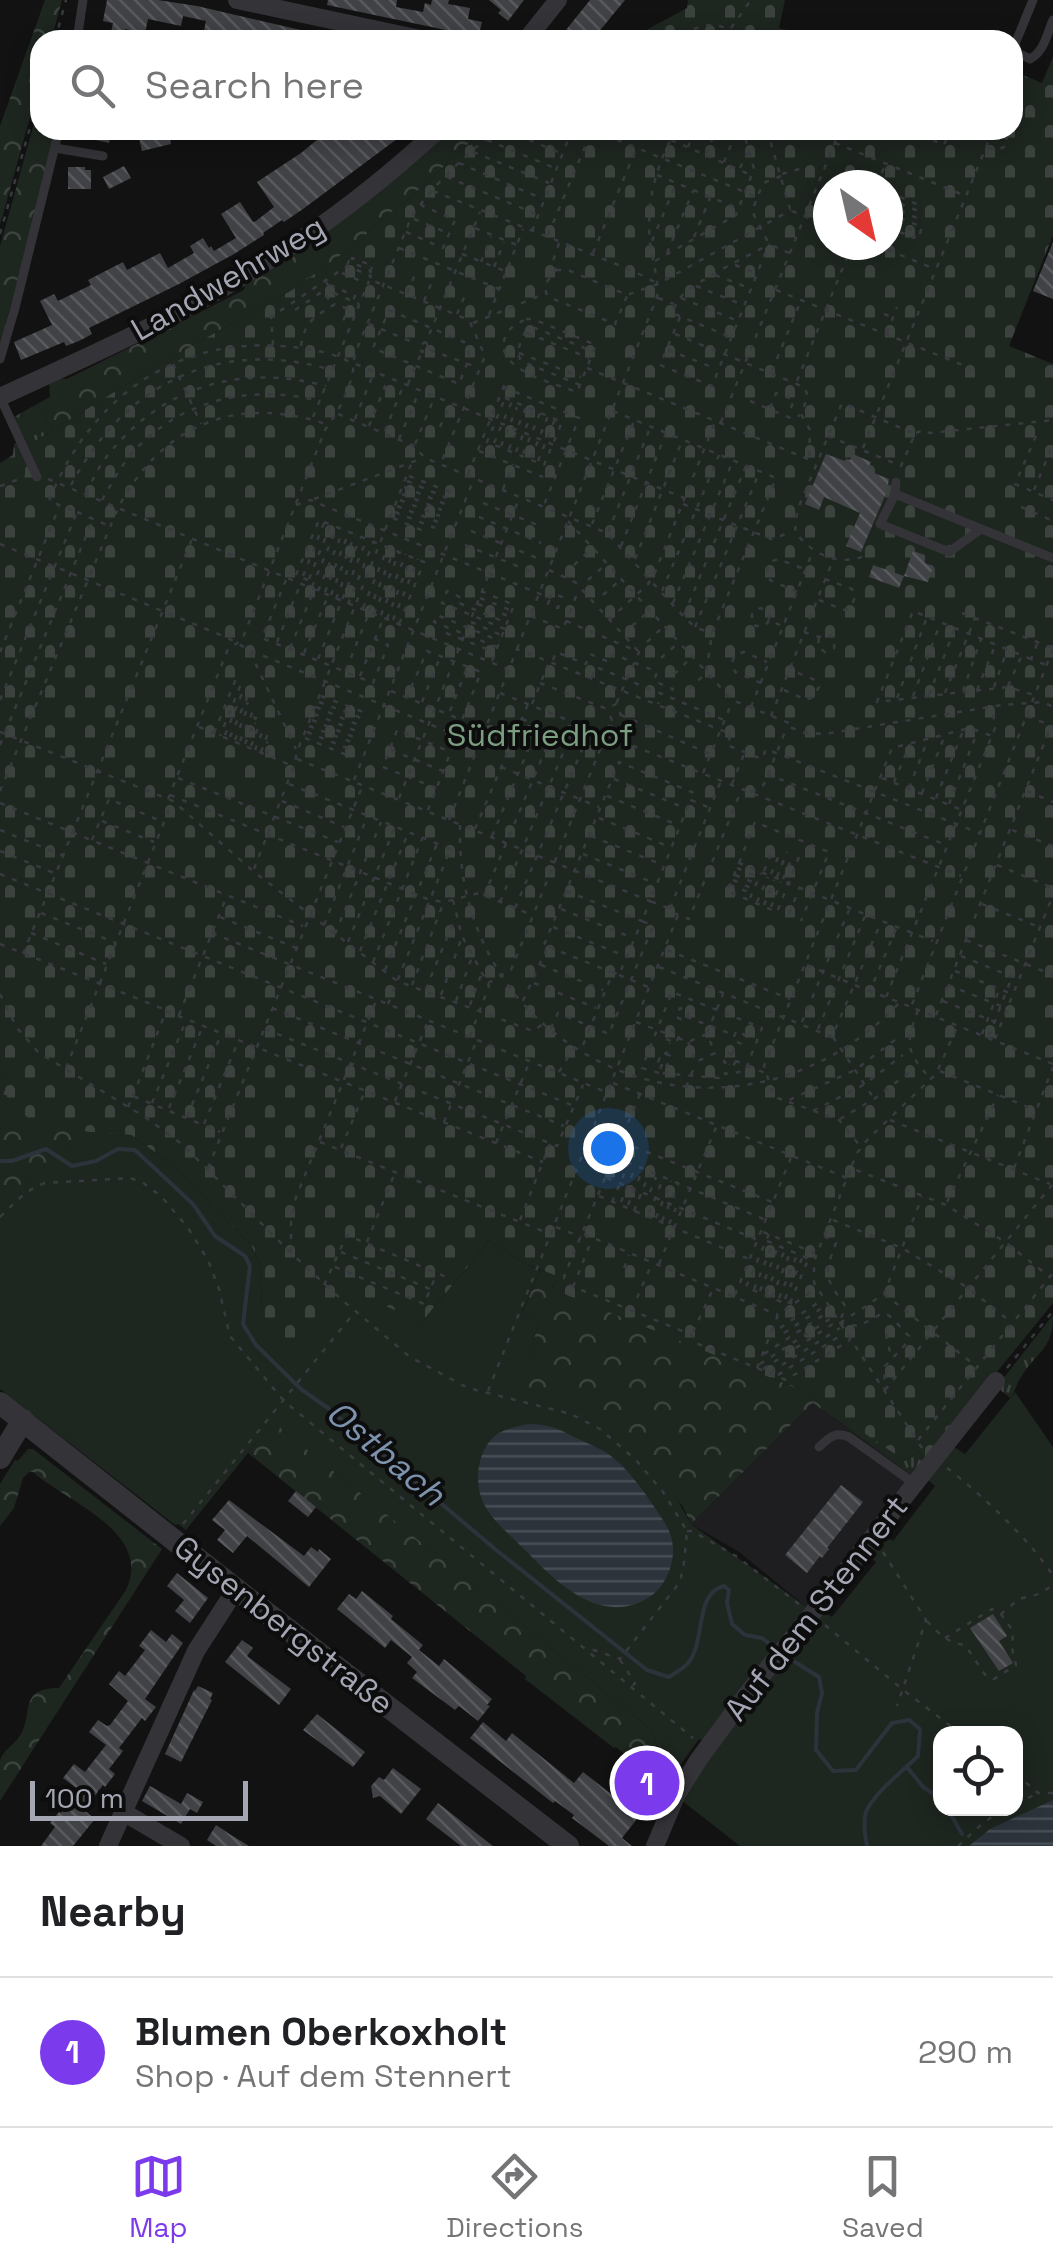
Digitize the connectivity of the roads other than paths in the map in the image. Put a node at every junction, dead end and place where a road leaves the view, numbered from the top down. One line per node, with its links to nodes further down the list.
1 (83, 0): 6 (lane)
2 (237, 0): 7 (street)
3 (558, 0): 8 (street)
4 (1033, 0): 9 (lane)
5 (1053, 20): 10 (lane)
6 (78, 30)
7 (378, 30)
8 (534, 30)
9 (1021, 30)
10 (1023, 57)
11 (56, 140): 13 (lane)
12 (426, 140): 16 (street, Landwehrweg)
13 (54, 148): 14 (lane); 15 (lane)
14 (103, 156)
15 (0, 359)
16 (0, 397): 17 (lane)
17 (37, 477)
18 (896, 482): 19 (lane)
19 (894, 494): 20 (lane); 20 (lane)
20 (982, 529): 21 (lane)
21 (1053, 558)
22 (996, 1382): 27 (street, Auf dem Stennert)
23 (0, 1403): 24 (street, Gysenbergstraße)
24 (23, 1420): 26 (street); 28 (street, Gysenbergstraße)
25 (818, 1447): 27 (lane)
26 (0, 1458)
27 (915, 1484): 33 (street, Auf dem Stennert)
28 (236, 1590): 29 (street); 32 (street, Gysenbergstraße)
29 (123, 1812): 30 (street); 31 (street)
30 (108, 1846)
31 (181, 1846)
32 (568, 1846)
33 (655, 1846)

